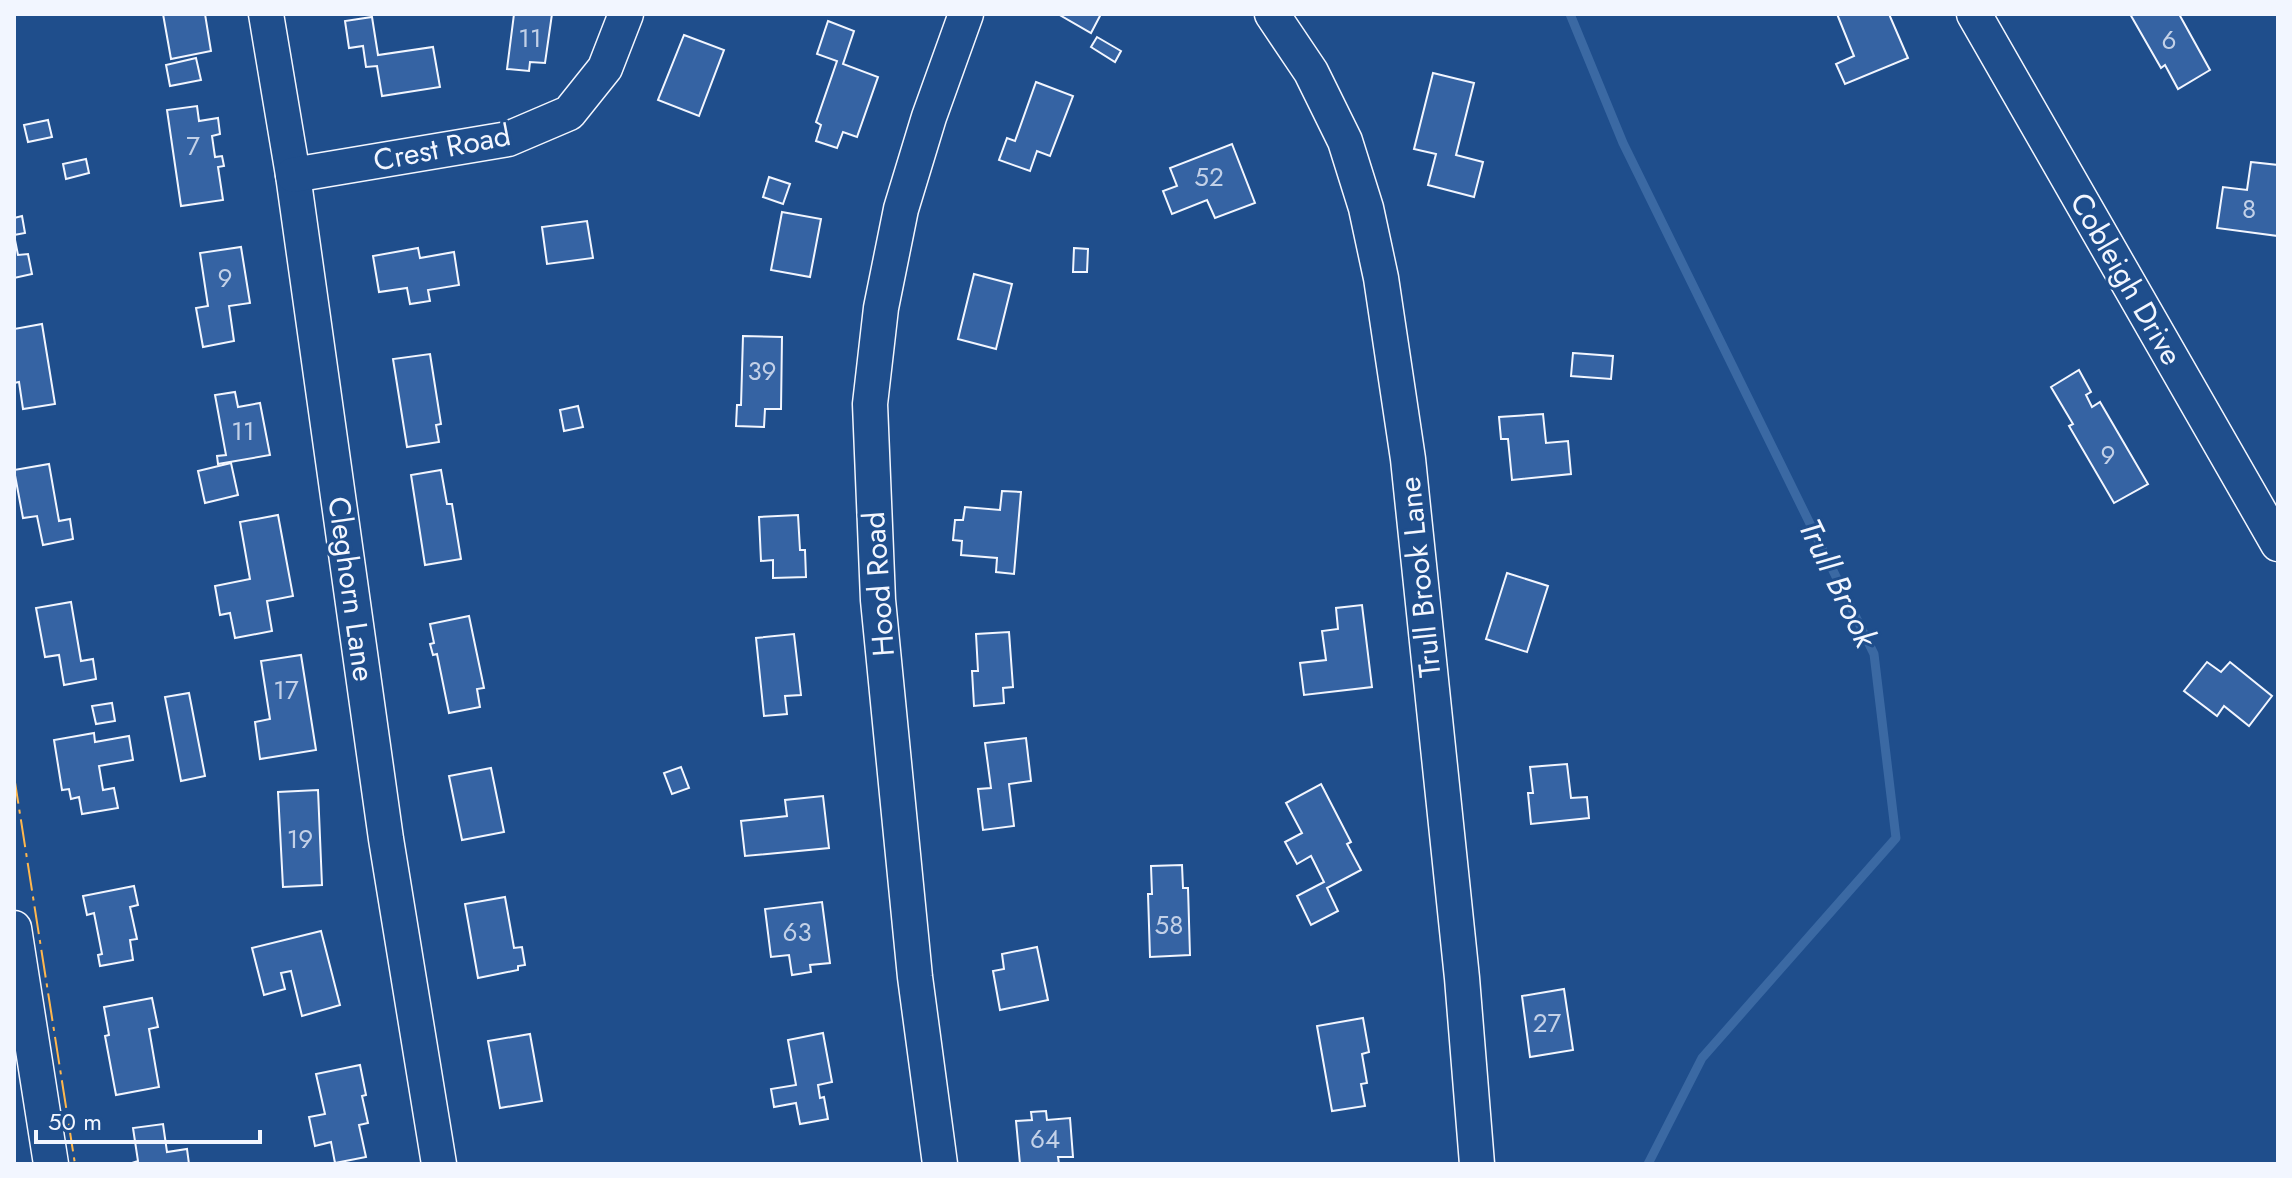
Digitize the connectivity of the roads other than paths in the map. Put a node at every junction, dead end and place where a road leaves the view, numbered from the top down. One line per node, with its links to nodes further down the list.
1 (266, 14): 6 (street, Cleghorn Lane)
2 (626, 14): 6 (street, Crest Road)
3 (966, 14): 11 (street, Hood Road)
4 (1272, 14): 12 (street, Trull Brook Lane)
5 (1974, 14): 7 (street, Cobleigh Drive)
6 (293, 175): 10 (street, Cleghorn Lane)
7 (2278, 544)
8 (14, 928): 9 (street)
9 (51, 1164)
10 (439, 1164)
11 (940, 1164)
12 (1477, 1164)

